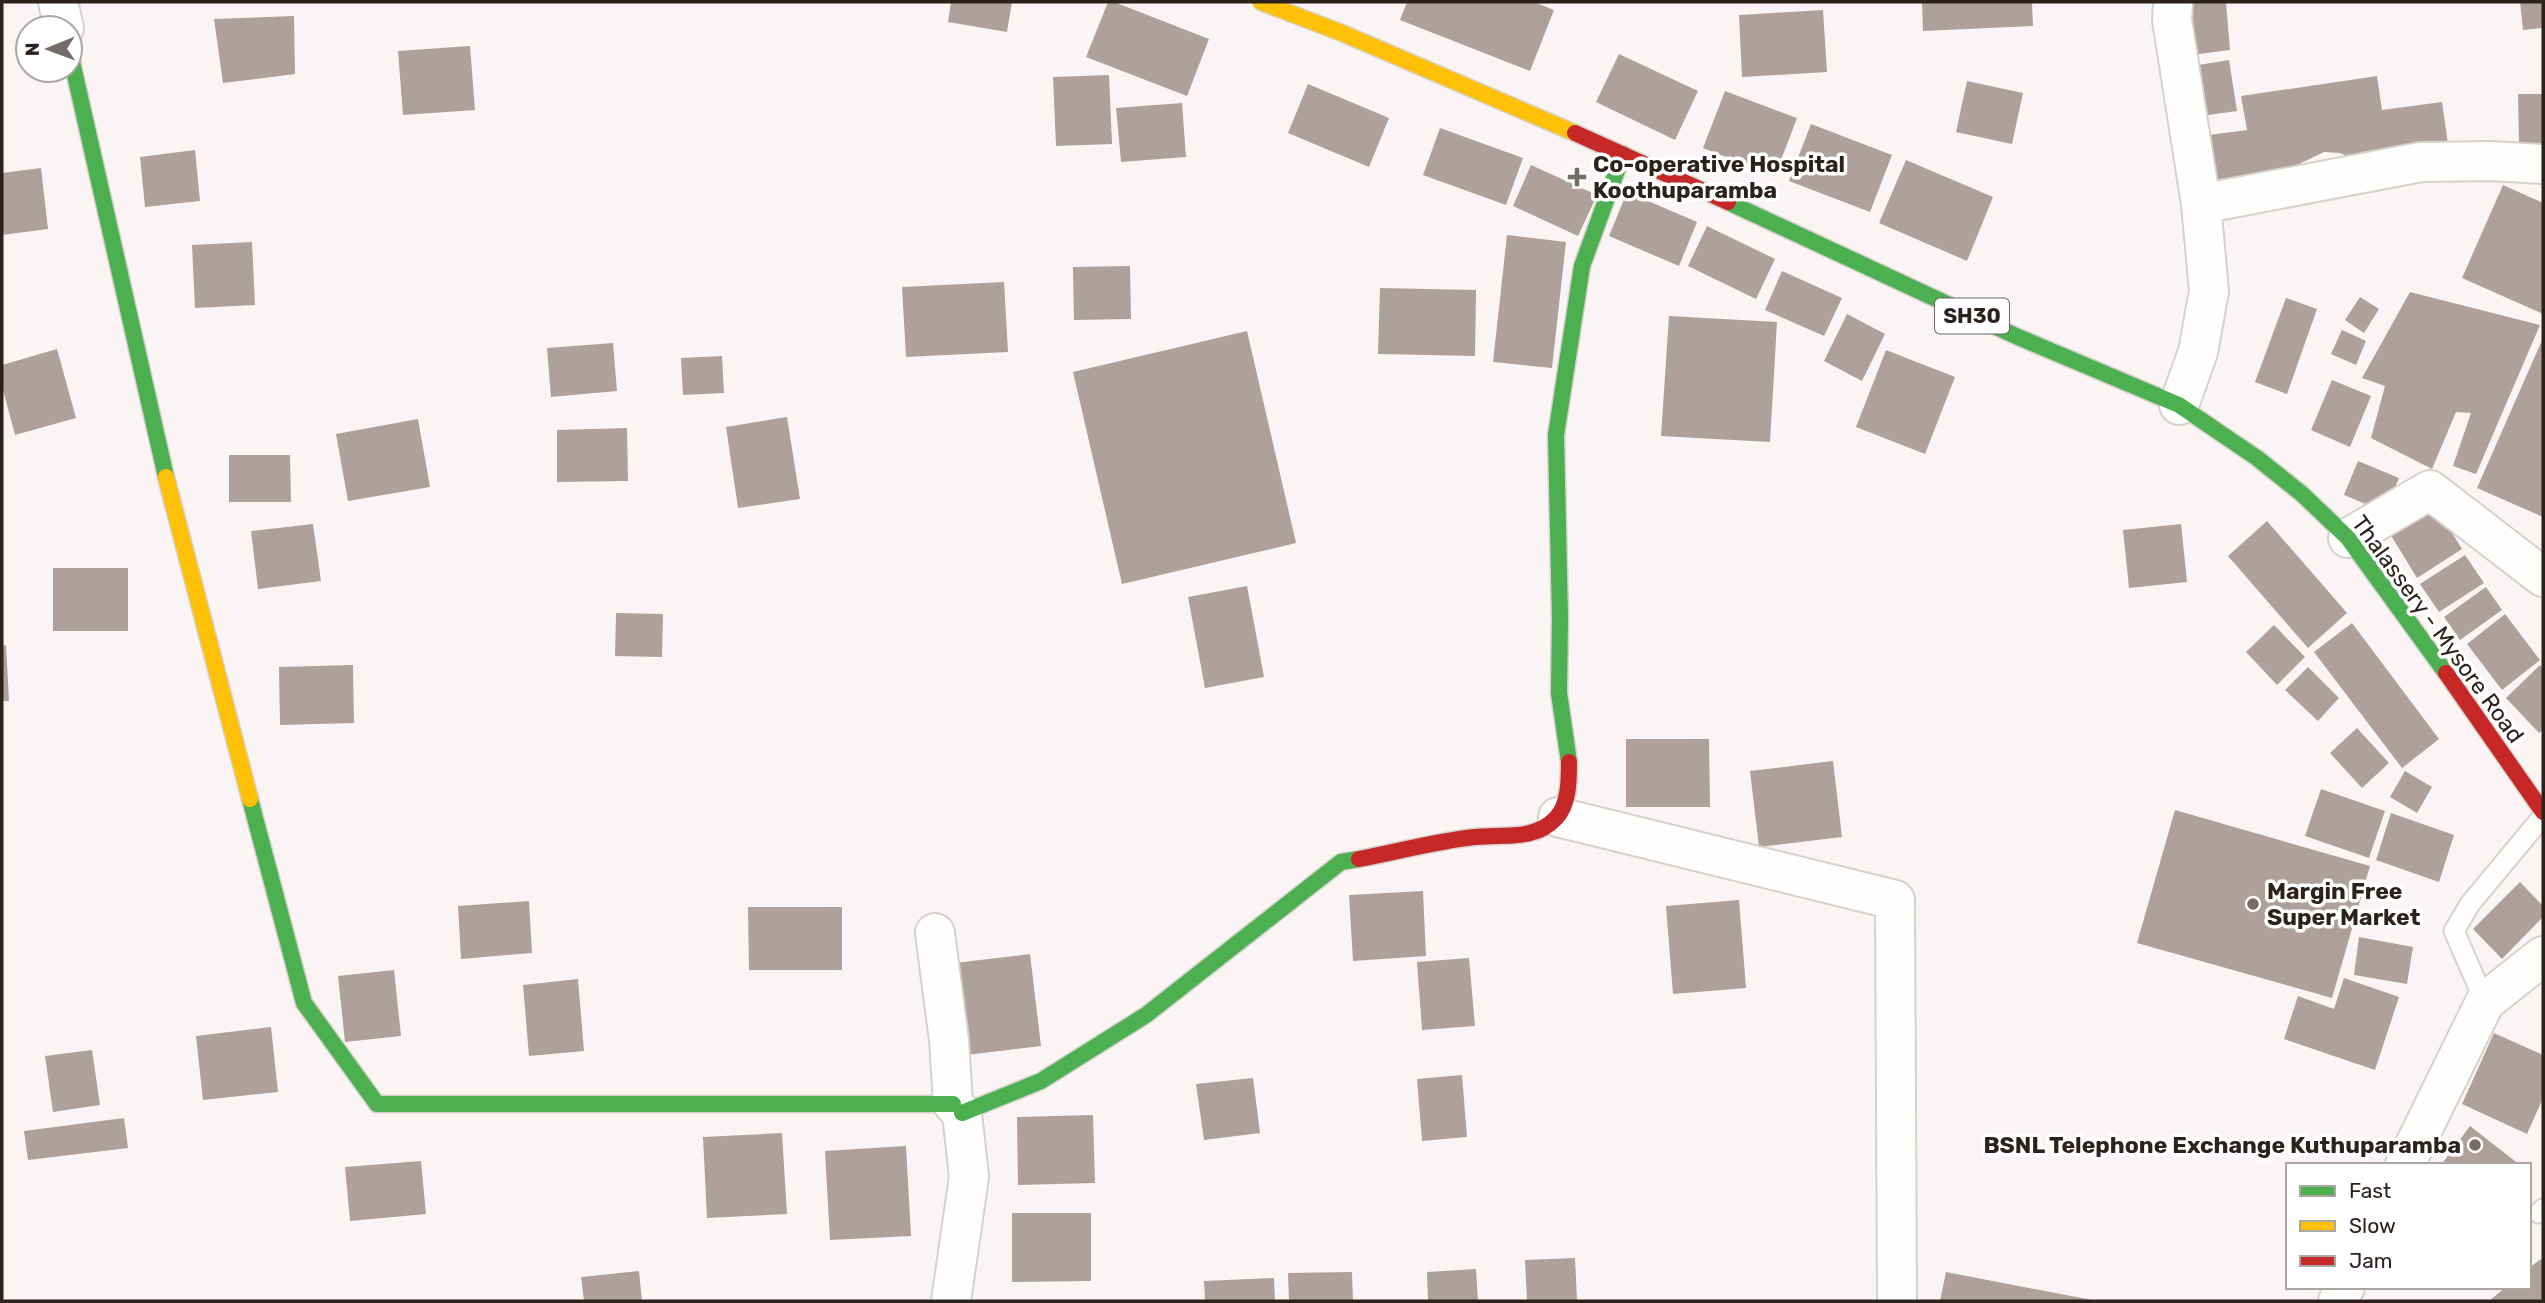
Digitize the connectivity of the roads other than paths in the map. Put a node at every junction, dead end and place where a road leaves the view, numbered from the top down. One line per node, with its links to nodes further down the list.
1 (1262, 2): 4 (street, Thalassery - Mysore Road / SH30)
2 (2173, 2): 6 (street)
3 (77, 84): 15 (street)
4 (1623, 153): 7 (street, Thalassery - Mysore Road / SH30); 11 (street)
5 (2543, 164): 6 (street)
6 (2201, 204): 7 (street)
7 (2179, 405): 8 (street, Thalassery - Mysore Road / SH30)
8 (2348, 538): 9 (street); 10 (street, Thalassery - Mysore Road / SH30)
9 (2543, 577)
10 (2538, 795): 14 (lane)
11 (1558, 817): 15 (street); 18 (street)
12 (934, 933): 15 (street)
13 (2543, 956): 14 (street)
14 (2484, 1002): 16 (street)
15 (958, 1109): 17 (street)
16 (2406, 1163)
17 (951, 1301)
18 (1897, 1301)

